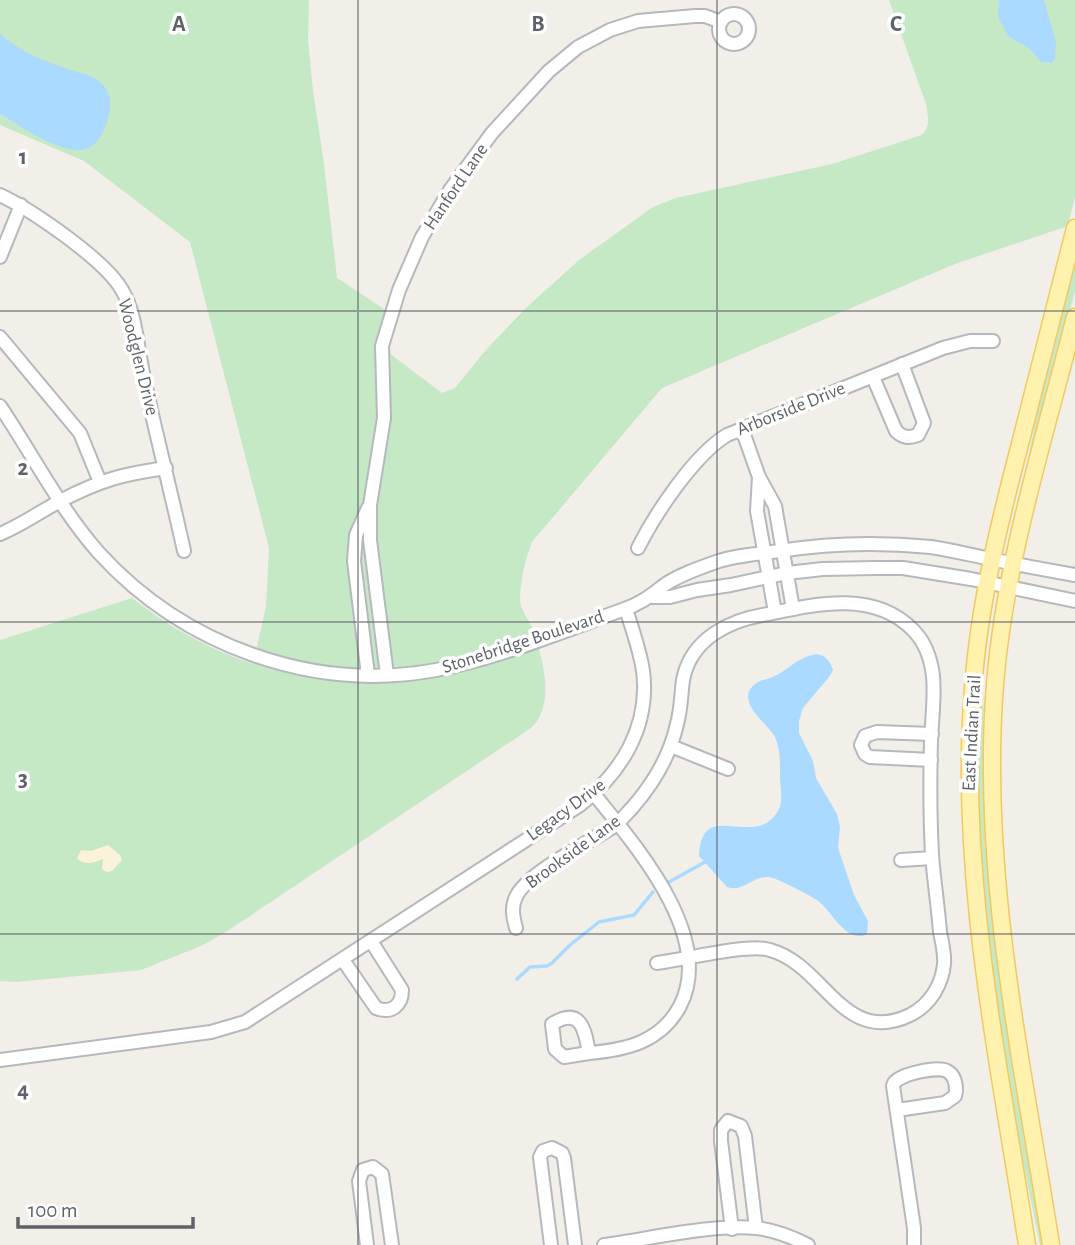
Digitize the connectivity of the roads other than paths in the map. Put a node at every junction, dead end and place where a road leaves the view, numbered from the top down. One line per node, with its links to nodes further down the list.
1 (721, 22): 17 (street, Hanford Lane)
2 (0, 195): 3 (street, Woodglen Drive)
3 (20, 205): 5 (street); 13 (street, Woodglen Drive)
4 (1075, 228): 23 (main road, East Indian Trail)
5 (0, 257)
6 (1075, 317): 24 (main road, East Indian Trail)
7 (0, 337): 15 (street)
8 (993, 341): 9 (street, Arborside Drive)
9 (902, 364): 10 (street, Arborside Drive); 10 (street)
10 (873, 377): 12 (street, Arborside Drive)
11 (0, 407): 16 (street, Stonebridge Boulevard)
12 (742, 429): 14 (street); 19 (street, Arborside Drive)
13 (166, 468): 15 (street); 21 (street, Woodglen Drive)
14 (759, 477): 20 (street); 22 (street)
15 (100, 482): 16 (street)
16 (61, 500): 18 (street); 36 (street, Stonebridge Boulevard)
17 (370, 505): 35 (street, Hanford Lane); 36 (street, Hanford Lane)
18 (0, 534)
19 (638, 548)
20 (782, 550): 22 (street, Stonebridge Boulevard); 23 (street, Stonebridge Boulevard); 25 (street)
21 (184, 551)
22 (763, 553): 27 (street); 30 (street, Stonebridge Boulevard)
23 (992, 559): 24 (street, Stonebridge Boulevard); 28 (main road, East Indian Trail)
24 (1013, 563): 26 (street, Stonebridge Boulevard); 29 (main road, East Indian Trail)
25 (787, 573): 27 (street, Stonebridge Boulevard); 28 (street, Stonebridge Boulevard); 33 (street)
26 (1075, 575)
27 (769, 577): 30 (street, Stonebridge Boulevard); 34 (street)
28 (987, 583): 29 (street, Stonebridge Boulevard); 62 (main road, East Indian Trail)
29 (1009, 587): 31 (street, Stonebridge Boulevard); 63 (main road, East Indian Trail)
30 (652, 597): 32 (street, Stonebridge Boulevard)
31 (1075, 601)
32 (626, 608): 35 (street, Stonebridge Boulevard); 41 (street, Legacy Drive)
33 (793, 609): 34 (street, Brookside Lane); 37 (street, Brookside Lane)
34 (775, 612): 38 (street, Brookside Lane)
35 (387, 675): 36 (street, Stonebridge Boulevard)
36 (368, 676)
37 (932, 734): 39 (street, Brookside Lane); 39 (street)
38 (671, 746): 40 (street); 42 (street, Brookside Lane)
39 (931, 760): 43 (street, Brookside Lane)
40 (728, 769)
41 (594, 794): 42 (street); 46 (street, Legacy Drive)
42 (617, 824): 45 (street, Brookside Lane); 47 (street)
43 (932, 858): 44 (street); 47 (street, Brookside Lane)
44 (901, 860)
45 (516, 928)
46 (371, 941): 48 (street, Legacy Drive); 48 (street)
47 (690, 959): 49 (street, Brookside Lane); 50 (street)
48 (343, 960): 51 (street, Legacy Drive)
49 (657, 963)
50 (589, 1052)
51 (0, 1060)
52 (897, 1110): 52 (street); 61 (street)
53 (756, 1228): 54 (street); 54 (street); 60 (street)
54 (732, 1229): 59 (street)
55 (367, 1245): 56 (street)
56 (392, 1245)
57 (551, 1245): 58 (street)
58 (575, 1245)
59 (604, 1245)
60 (808, 1245)
61 (914, 1245)
62 (1027, 1245)
63 (1051, 1245)

